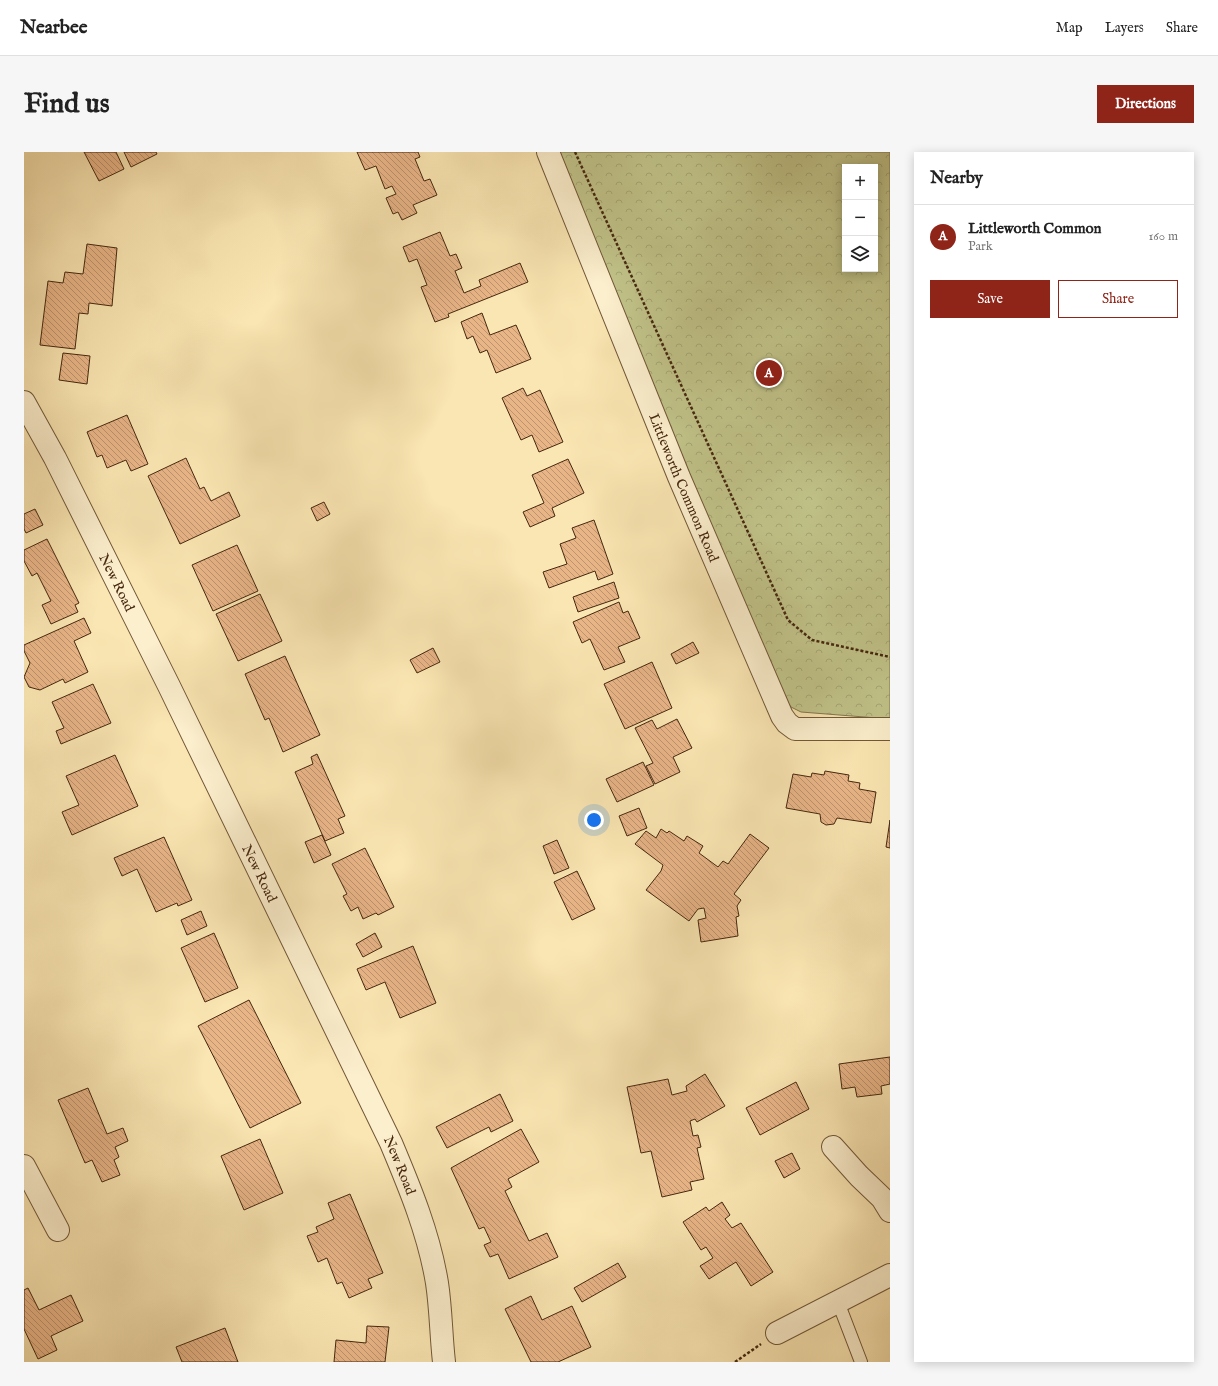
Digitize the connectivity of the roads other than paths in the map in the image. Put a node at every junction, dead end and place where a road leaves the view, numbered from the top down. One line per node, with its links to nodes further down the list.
1 (548, 152): 3 (street, Littleworth Common Road)
2 (24, 402): 11 (street, New Road)
3 (890, 729)
4 (835, 1144): 6 (street)
5 (24, 1166): 7 (street)
6 (890, 1211)
7 (58, 1230)
8 (890, 1275): 9 (street)
9 (838, 1302): 10 (street); 12 (lane)
10 (777, 1333)
11 (444, 1362)
12 (861, 1362)

